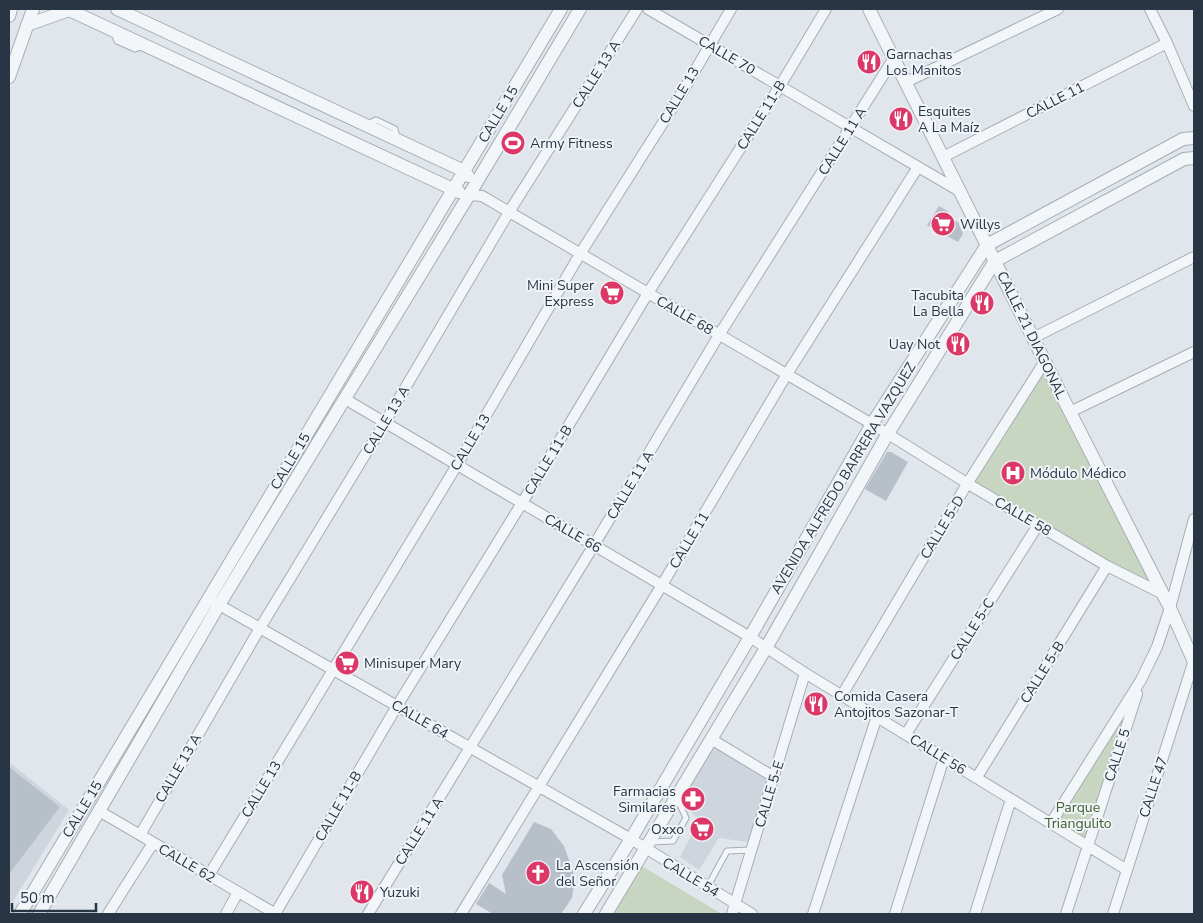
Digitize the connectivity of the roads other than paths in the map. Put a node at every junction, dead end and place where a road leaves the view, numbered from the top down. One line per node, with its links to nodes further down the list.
1 (11, 9): 14 (street)
2 (33, 9): 15 (street)
3 (68, 9): 15 (street); 23 (street)
4 (117, 9): 20 (street)
5 (561, 9): 30 (street, CALLE 15)
6 (580, 9): 32 (street, CALLE 15)
7 (637, 9): 34 (street, CALLE 13 A)
8 (648, 9): 17 (street, CALLE 70)
9 (731, 9): 17 (street, CALLE 13)
10 (826, 9): 22 (street, CALLE 11-B)
11 (1058, 9): 21 (street)
12 (1150, 9): 16 (street)
13 (872, 10): 18 (street, CALLE 21 DIAGONAL)
14 (9, 16)
15 (27, 25): 19 (street)
16 (1167, 43): 24 (street); 27 (street, CALLE 11)
17 (710, 45): 22 (street, CALLE 70); 36 (street, CALLE 13)
18 (894, 58): 21 (street, CALLE 21 DIAGONAL); 25 (street, CALLE 11 A)
19 (9, 77)
20 (265, 78): 23 (street); 30 (street)
21 (906, 82): 27 (street, CALLE 21 DIAGONAL)
22 (780, 86): 25 (street, CALLE 70); 39 (street, CALLE 11-B)
23 (254, 97): 31 (street)
24 (1194, 106)
25 (851, 128): 29 (street, CALLE 70); 40 (street, CALLE 11 A)
26 (1194, 138): 35 (street, AVENIDA ALFREDO BARRERA VAZQUEZ)
27 (943, 157): 33 (street, CALLE 21 DIAGONAL)
28 (1194, 158): 38 (street, AVENIDA ALFREDO BARRERA VAZQUEZ)
29 (918, 167): 33 (street, CALLE 70); 44 (street, CALLE 11)
30 (464, 171): 31 (street, CALLE 15); 32 (street)
31 (452, 190): 32 (street); 59 (street, CALLE 15)
32 (475, 192): 34 (street, CALLE 68); 45 (street, CALLE 15)
33 (960, 192): 35 (street, CALLE 21 DIAGONAL)
34 (509, 212): 36 (street, CALLE 68); 47 (street, CALLE 13 A)
35 (987, 245): 38 (street, CALLE 21 DIAGONAL); 48 (street, AVENIDA ALFREDO BARRERA VAZQUEZ)
36 (580, 254): 39 (street, CALLE 68); 50 (street, CALLE 13)
37 (1194, 258): 41 (street)
38 (995, 261): 41 (street, CALLE 21 DIAGONAL); 49 (street, AVENIDA ALFREDO BARRERA VAZQUEZ)
39 (648, 293): 40 (street, CALLE 68); 52 (street, CALLE 11-B)
40 (720, 335): 44 (street, CALLE 68); 55 (street, CALLE 11 A)
41 (1033, 338): 43 (street, CALLE 21 DIAGONAL)
42 (1194, 352): 46 (street)
43 (1045, 362): 46 (street, CALLE 21 DIAGONAL); 51 (street, CALLE 5-D)
44 (787, 374): 48 (street, CALLE 68); 57 (street, CALLE 11)
45 (345, 399): 47 (street, CALLE 66); 59 (street, CALLE 15)
46 (1070, 412): 58 (street, CALLE 21 DIAGONAL)
47 (385, 422): 50 (street, CALLE 66); 61 (street, CALLE 13 A)
48 (872, 424): 49 (street, CALLE 68); 62 (street, AVENIDA ALFREDO BARRERA VAZQUEZ)
49 (887, 435): 51 (street, CALLE 58); 63 (street, AVENIDA ALFREDO BARRERA VAZQUEZ)
50 (457, 465): 52 (street, CALLE 66); 65 (street, CALLE 13)
51 (967, 484): 54 (street, CALLE 58); 68 (street, CALLE 5-D)
52 (522, 503): 55 (street, CALLE 66); 69 (street, CALLE 11-B)
53 (1194, 520): 60 (street, CALLE 5)
54 (1038, 525): 56 (street, CALLE 58); 71 (street, CALLE 5-C)
55 (594, 546): 57 (street, CALLE 66); 73 (street, CALLE 11 A)
56 (1107, 566): 58 (street, CALLE 58); 76 (street, CALLE 5-B)
57 (662, 585): 62 (street, CALLE 66); 77 (street, CALLE 11)
58 (1161, 593): 60 (street, CALLE 21 DIAGONAL)
59 (213, 602): 61 (street, CALLE 64); 80 (street, CALLE 15); 93 (street, CALLE 15)
60 (1170, 608): 64 (street, CALLE 21 DIAGONAL); 67 (street, CALLE 5)
61 (260, 628): 65 (street, CALLE 64); 82 (street, CALLE 13 A)
62 (750, 637): 63 (street, CALLE 56); 83 (street, AVENIDA ALFREDO BARRERA VAZQUEZ)
63 (766, 648): 66 (street, CALLE 56); 72 (street, AVENIDA ALFREDO BARRERA VAZQUEZ)
64 (1194, 661): 88 (street, CALLE 47)
65 (333, 670): 69 (street, CALLE 64); 89 (street, CALLE 13)
66 (805, 673): 68 (street, CALLE 56); 75 (street, CALLE 5-E)
67 (1141, 680): 81 (street, CALLE 5); 86 (street, CALLE 5)
68 (842, 694): 70 (street, CALLE 56)
69 (396, 706): 73 (street, CALLE 64); 98 (street, CALLE 11-B)
70 (877, 716): 71 (street, CALLE 56); 104 (street)
71 (906, 734): 74 (street, CALLE 56)
72 (711, 739): 75 (street); 78 (street, AVENIDA ALFREDO BARRERA VAZQUEZ)
73 (470, 748): 77 (street, CALLE 64); 99 (street, CALLE 11 A)
74 (944, 758): 76 (street, CALLE 56); 105 (street)
75 (774, 777): 87 (street, CALLE 5-E)
76 (977, 778): 79 (street, CALLE 56)
77 (539, 787): 83 (street, CALLE 64); 100 (street, CALLE 11)
78 (677, 796): 85 (street, AVENIDA ALFREDO BARRERA VAZQUEZ); 85 (lane)
79 (1011, 799): 81 (street, CALLE 56); 106 (street)
80 (99, 811): 82 (street, CALLE 62); 95 (street, CALLE 15)
81 (1051, 823): 86 (street, CALLE 56)
82 (140, 835): 84 (street, CALLE 62)
83 (631, 839): 85 (street, CALLE 54); 101 (street, AVENIDA ALFREDO BARRERA VAZQUEZ)
84 (153, 843): 89 (street, CALLE 62); 96 (street)
85 (647, 846): 90 (street, CALLE 54); 102 (street, AVENIDA ALFREDO BARRERA VAZQUEZ)
86 (1087, 846): 88 (street, CALLE 56); 107 (street, CALLE 5)
87 (751, 850): 90 (lane); 92 (street, CALLE 5-E)
88 (1127, 870): 94 (street, CALLE 47)
89 (208, 875): 91 (street, CALLE 62)
90 (708, 888): 92 (street, CALLE 54)
91 (238, 892): 97 (street); 98 (street, CALLE 62)
92 (734, 909): 103 (street, CALLE 54)
93 (26, 912)
94 (1117, 913)
95 (39, 914)
96 (108, 914)
97 (226, 914)
98 (276, 914)
99 (368, 914)
100 (461, 914)
101 (584, 914)
102 (606, 914)
103 (752, 914)
104 (813, 914)
105 (895, 914)
106 (975, 914)
107 (1066, 914)

